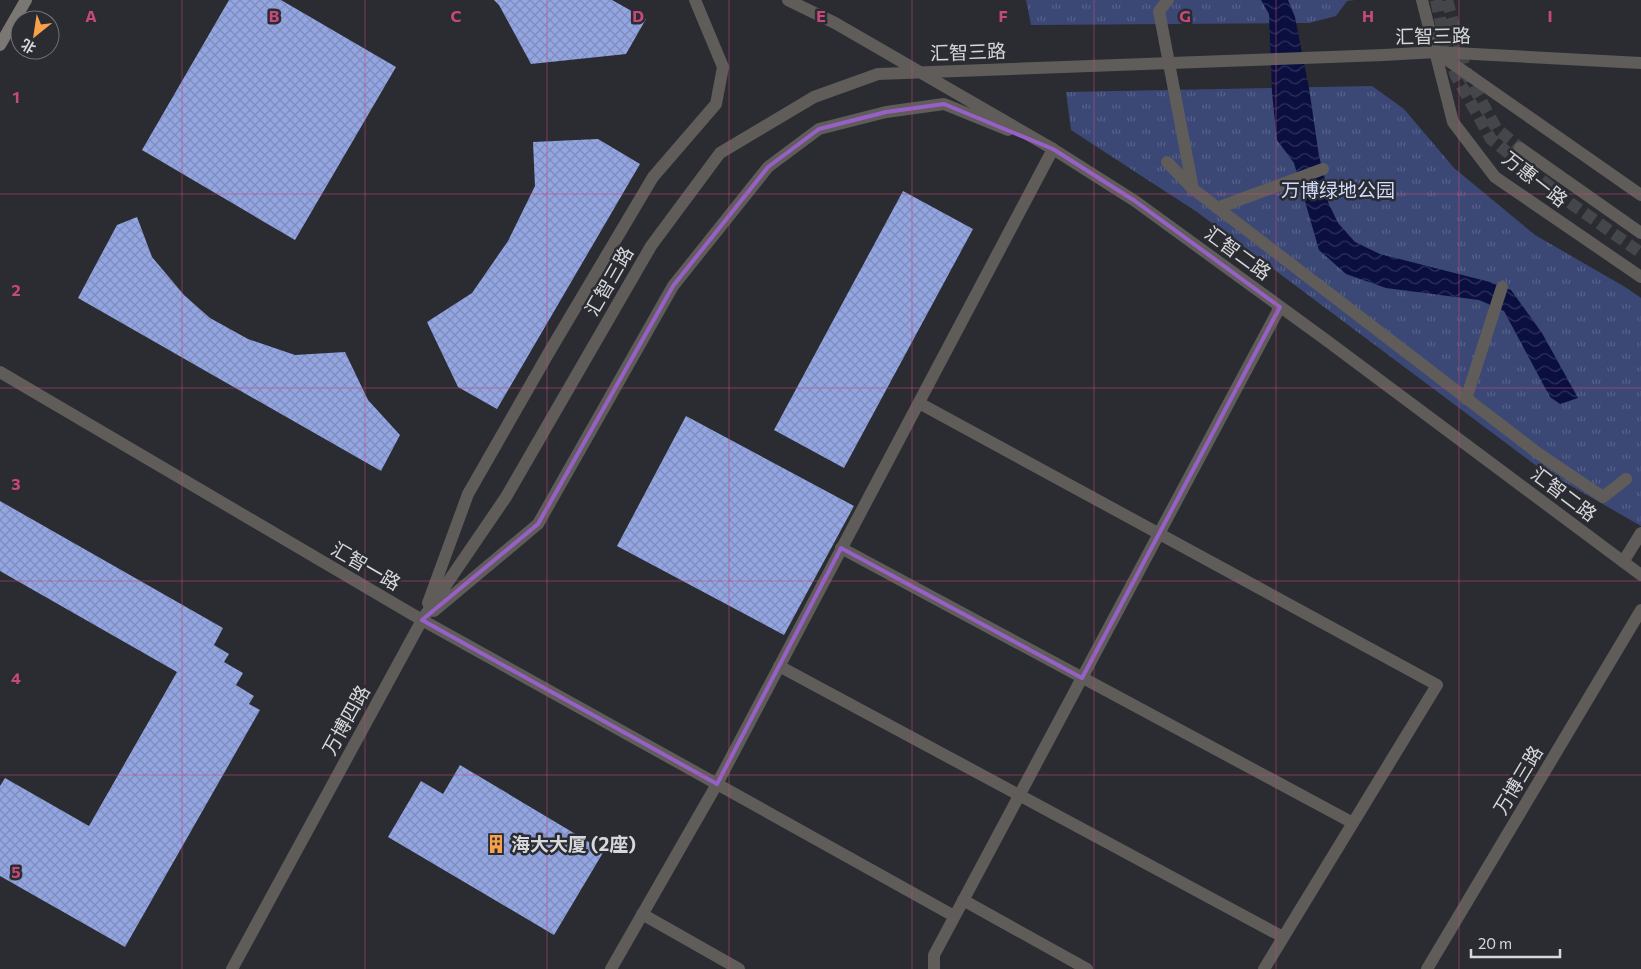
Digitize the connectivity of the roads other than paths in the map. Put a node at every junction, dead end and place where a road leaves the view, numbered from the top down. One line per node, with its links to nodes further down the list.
1 (26, 0): 6 (main road)
2 (695, 0): 31 (street)
3 (788, 0): 10 (street, 汇智二路)
4 (1168, 0): 13 (street)
5 (1422, 0): 7 (street, 万惠一路)
6 (0, 45)
7 (1436, 52): 8 (street, 汇智三路); 14 (street); 17 (street, 万惠一路); 24 (street, 汇智三路)
8 (1641, 63)
9 (1520, 148): 16 (street)
10 (1053, 149): 19 (street, 汇智二路); 22 (street); 31 (street)
11 (1167, 162): 13 (street)
12 (1323, 169): 15 (street)
13 (1193, 190): 15 (street)
14 (1641, 195)
15 (1218, 208): 21 (street)
16 (1641, 232)
17 (1641, 277)
18 (1502, 287): 21 (street)
19 (1280, 307): 26 (street); 28 (street, 汇智二路)
20 (0, 372): 31 (street, 汇智一路)
21 (1466, 398): 23 (street)
22 (919, 403): 26 (street); 27 (street)
23 (1626, 479)
24 (506, 497): 31 (street, 万博四路)
25 (1641, 533): 28 (street)
26 (1159, 534): 33 (street); 36 (street)
27 (842, 548): 32 (street); 33 (street)
28 (1623, 562): 29 (street, 汇智二路)
29 (1641, 575)
30 (1641, 610): 47 (street, 万博三路)
31 (422, 620): 34 (street, 汇智一路); 41 (street, 万博四路)
32 (779, 666): 34 (street); 35 (street)
33 (1082, 678): 35 (street); 36 (street)
34 (717, 784): 38 (street); 39 (street, 汇智一路)
35 (1019, 795): 37 (street); 40 (street)
36 (1353, 823): 40 (street)
37 (964, 900): 39 (street); 45 (street)
38 (642, 914): 42 (street); 43 (street)
39 (954, 916): 44 (street)
40 (1283, 937): 46 (street)
41 (232, 969)
42 (610, 969)
43 (739, 969)
44 (934, 969)
45 (1087, 969)
46 (1264, 969)
47 (1427, 969)

